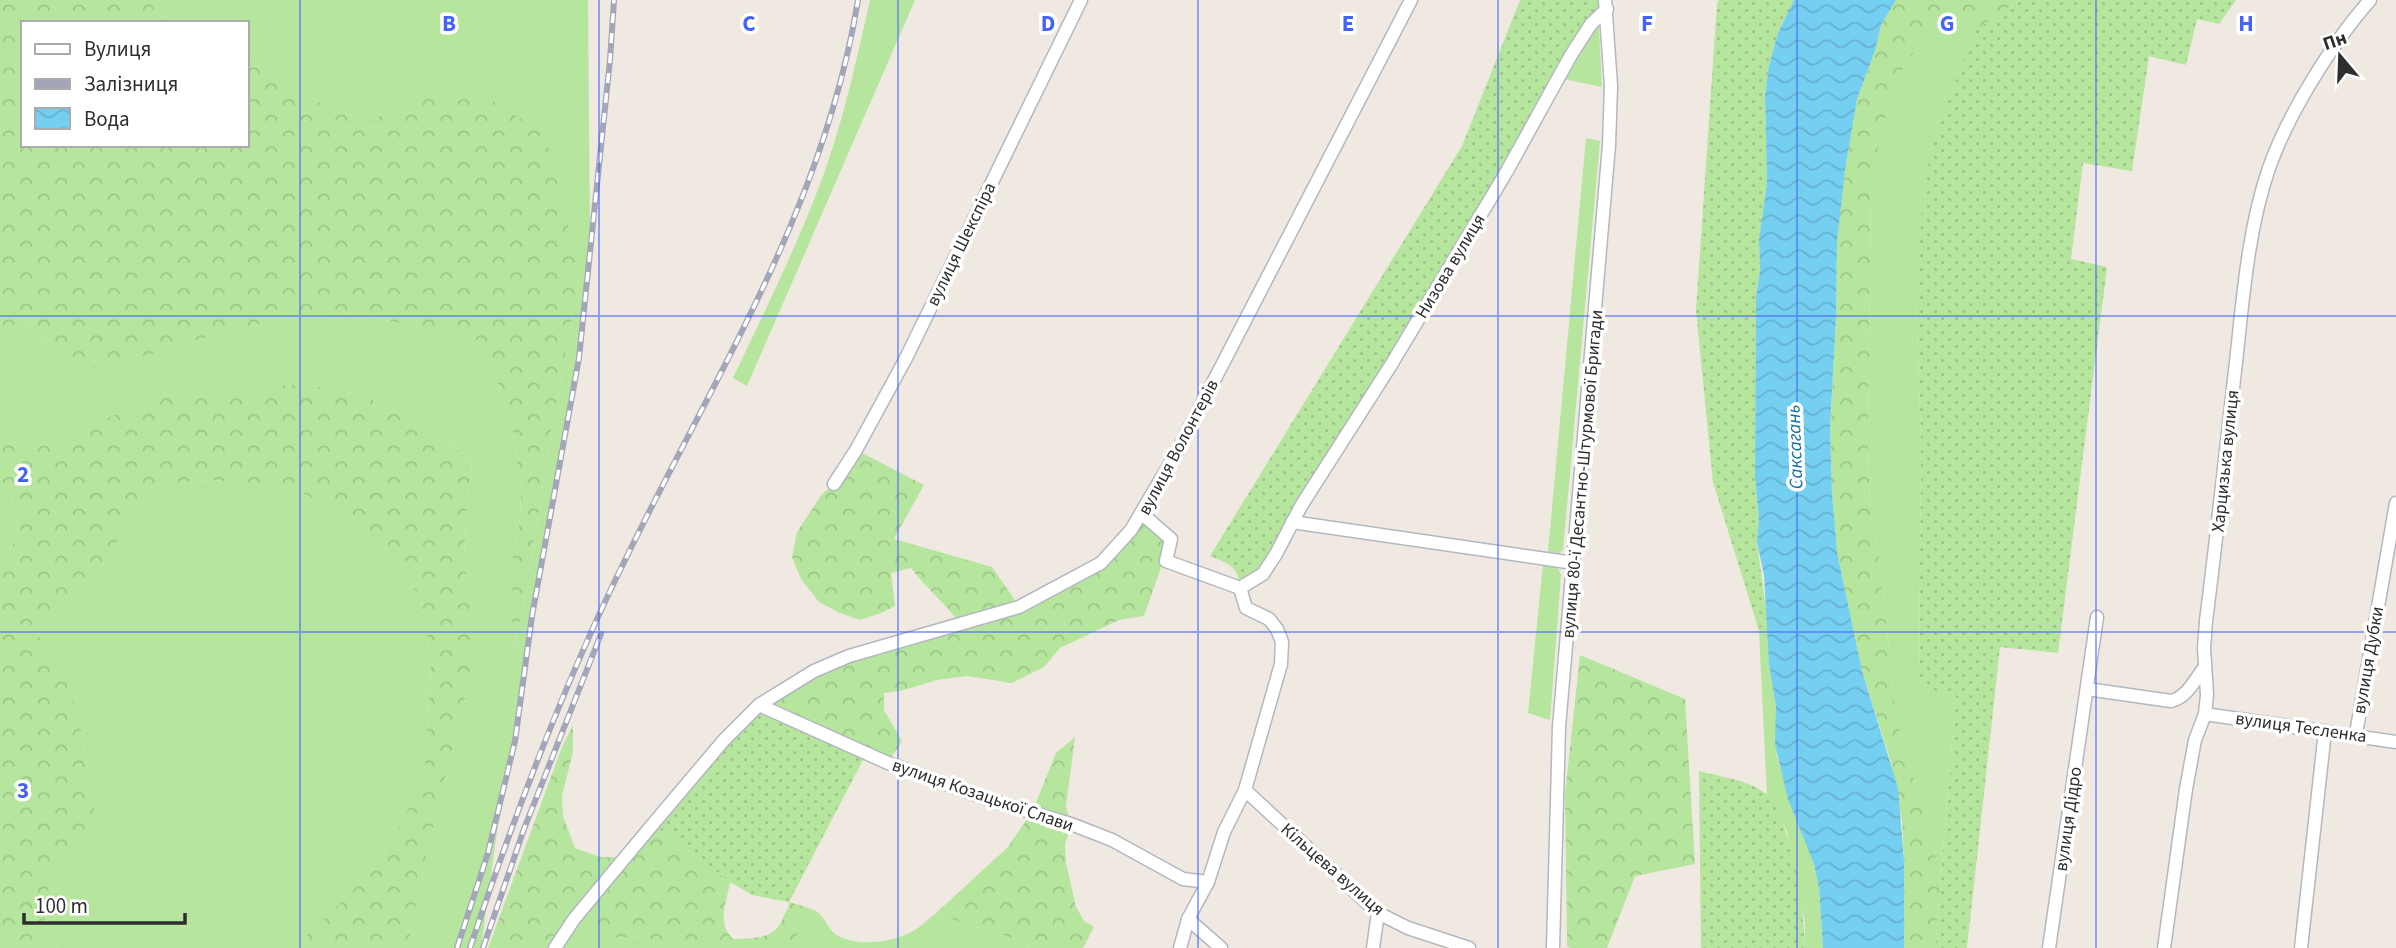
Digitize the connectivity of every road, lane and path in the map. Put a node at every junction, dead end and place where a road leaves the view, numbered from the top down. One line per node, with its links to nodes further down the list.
1 (1081, 0): 5 (street, вулиця Шекспіра)
2 (1411, 0): 7 (street, вулиця Волонтерів)
3 (2370, 0): 12 (street, Харцизька вулиця)
4 (1606, 5): 8 (street, Низова вулиця); 9 (street, вулиця 80-ї Десантно-Штурмової Бригади)
5 (834, 484)
6 (2396, 503): 17 (street, вулиця Дубки)
7 (1142, 514): 10 (street); 14 (street, вулиця Волонтерів)
8 (1292, 522): 9 (street); 10 (street, Низова вулиця)
9 (1574, 563): 28 (street, вулиця 80-ї Десантно-Штурмової Бригади)
10 (1240, 588): 19 (street)
11 (2096, 617): 13 (street, вулиця Дідро)
12 (2204, 668): 13 (street); 15 (street, Харцизька вулиця)
13 (2087, 689): 29 (street, вулиця Дідро)
14 (759, 705): 20 (street, вулиця Козацької Слави); 23 (street, вулиця Волонтерів)
15 (2205, 714): 16 (street, вулиця Тесленка); 30 (street, Харцизька вулиця)
16 (2325, 731): 17 (street, вулиця Тесленка); 31 (street)
17 (2356, 734): 18 (street, вулиця Тесленка)
18 (2396, 742)
19 (1245, 790): 20 (street); 21 (street, Кільцева вулиця)
20 (1208, 882): 22 (street)
21 (1378, 913): 26 (street); 27 (street, Кільцева вулиця)
22 (1188, 919): 24 (street); 25 (street)
23 (555, 948)
24 (1180, 948)
25 (1221, 948)
26 (1373, 948)
27 (1469, 948)
28 (1553, 948)
29 (2049, 948)
30 (2164, 948)
31 (2301, 948)

